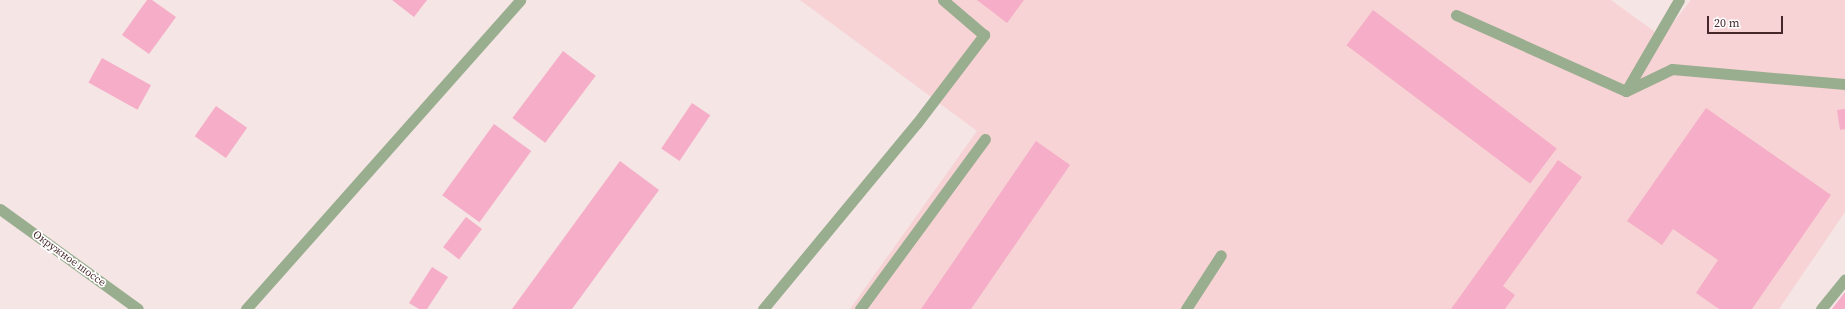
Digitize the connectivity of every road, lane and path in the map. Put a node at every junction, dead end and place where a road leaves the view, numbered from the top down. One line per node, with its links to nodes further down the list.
1 (520, 0): 12 (street)
2 (943, 0): 13 (street)
3 (1679, 0): 6 (street)
4 (1456, 15): 6 (street)
5 (1845, 84): 6 (street)
6 (1626, 91)
7 (985, 139): 14 (street)
8 (0, 209): 11 (street, Окружное шоссе)
9 (1221, 255): 15 (street)
10 (1845, 279): 16 (street)
11 (138, 309)
12 (246, 309)
13 (764, 309)
14 (860, 309)
15 (1186, 309)
16 (1821, 309)

